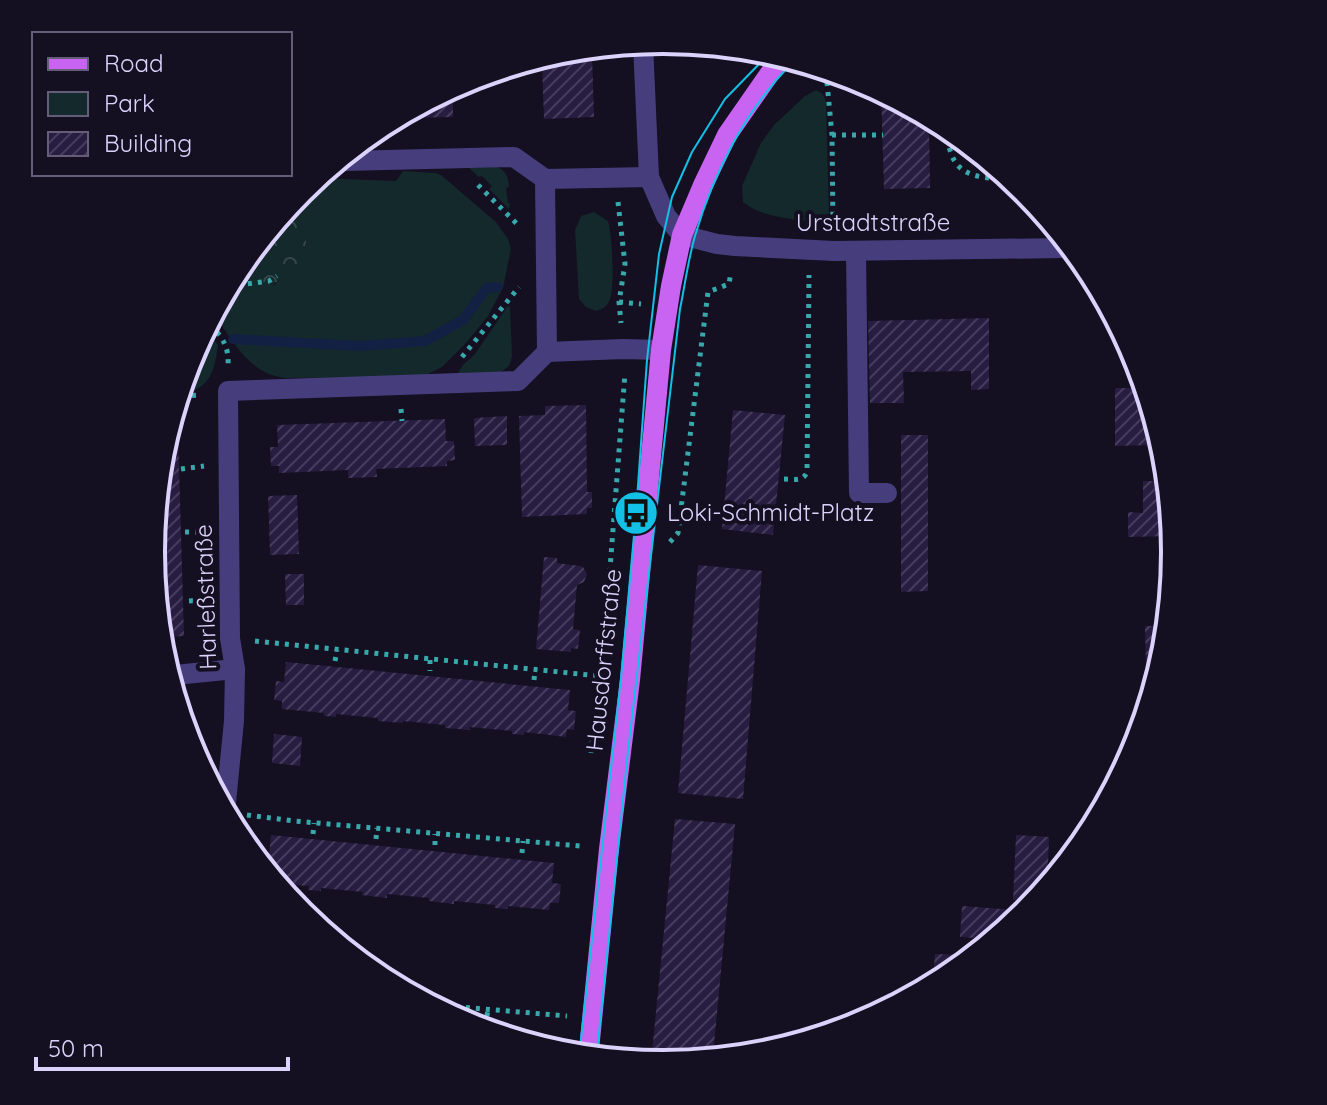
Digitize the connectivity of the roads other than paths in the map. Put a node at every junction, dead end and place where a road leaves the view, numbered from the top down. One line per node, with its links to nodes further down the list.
1 (643, 55): 4 (street)
2 (774, 67): 6 (main road, Hausdorffstraße)
3 (356, 161): 5 (street)
4 (649, 177): 5 (street); 6 (street)
5 (545, 179): 10 (street)
6 (682, 235): 8 (street, Urstadtstraße); 9 (main road, Hausdorffstraße)
7 (1058, 248): 8 (street, Urstadtstraße)
8 (856, 251): 11 (street)
9 (661, 350): 10 (street); 15 (main road, Hausdorffstraße)
10 (547, 352): 12 (street, Harleßstraße)
11 (887, 493)
12 (235, 669): 13 (street); 14 (street, Harleßstraße)
13 (180, 674)
14 (227, 793)
15 (589, 1045)

